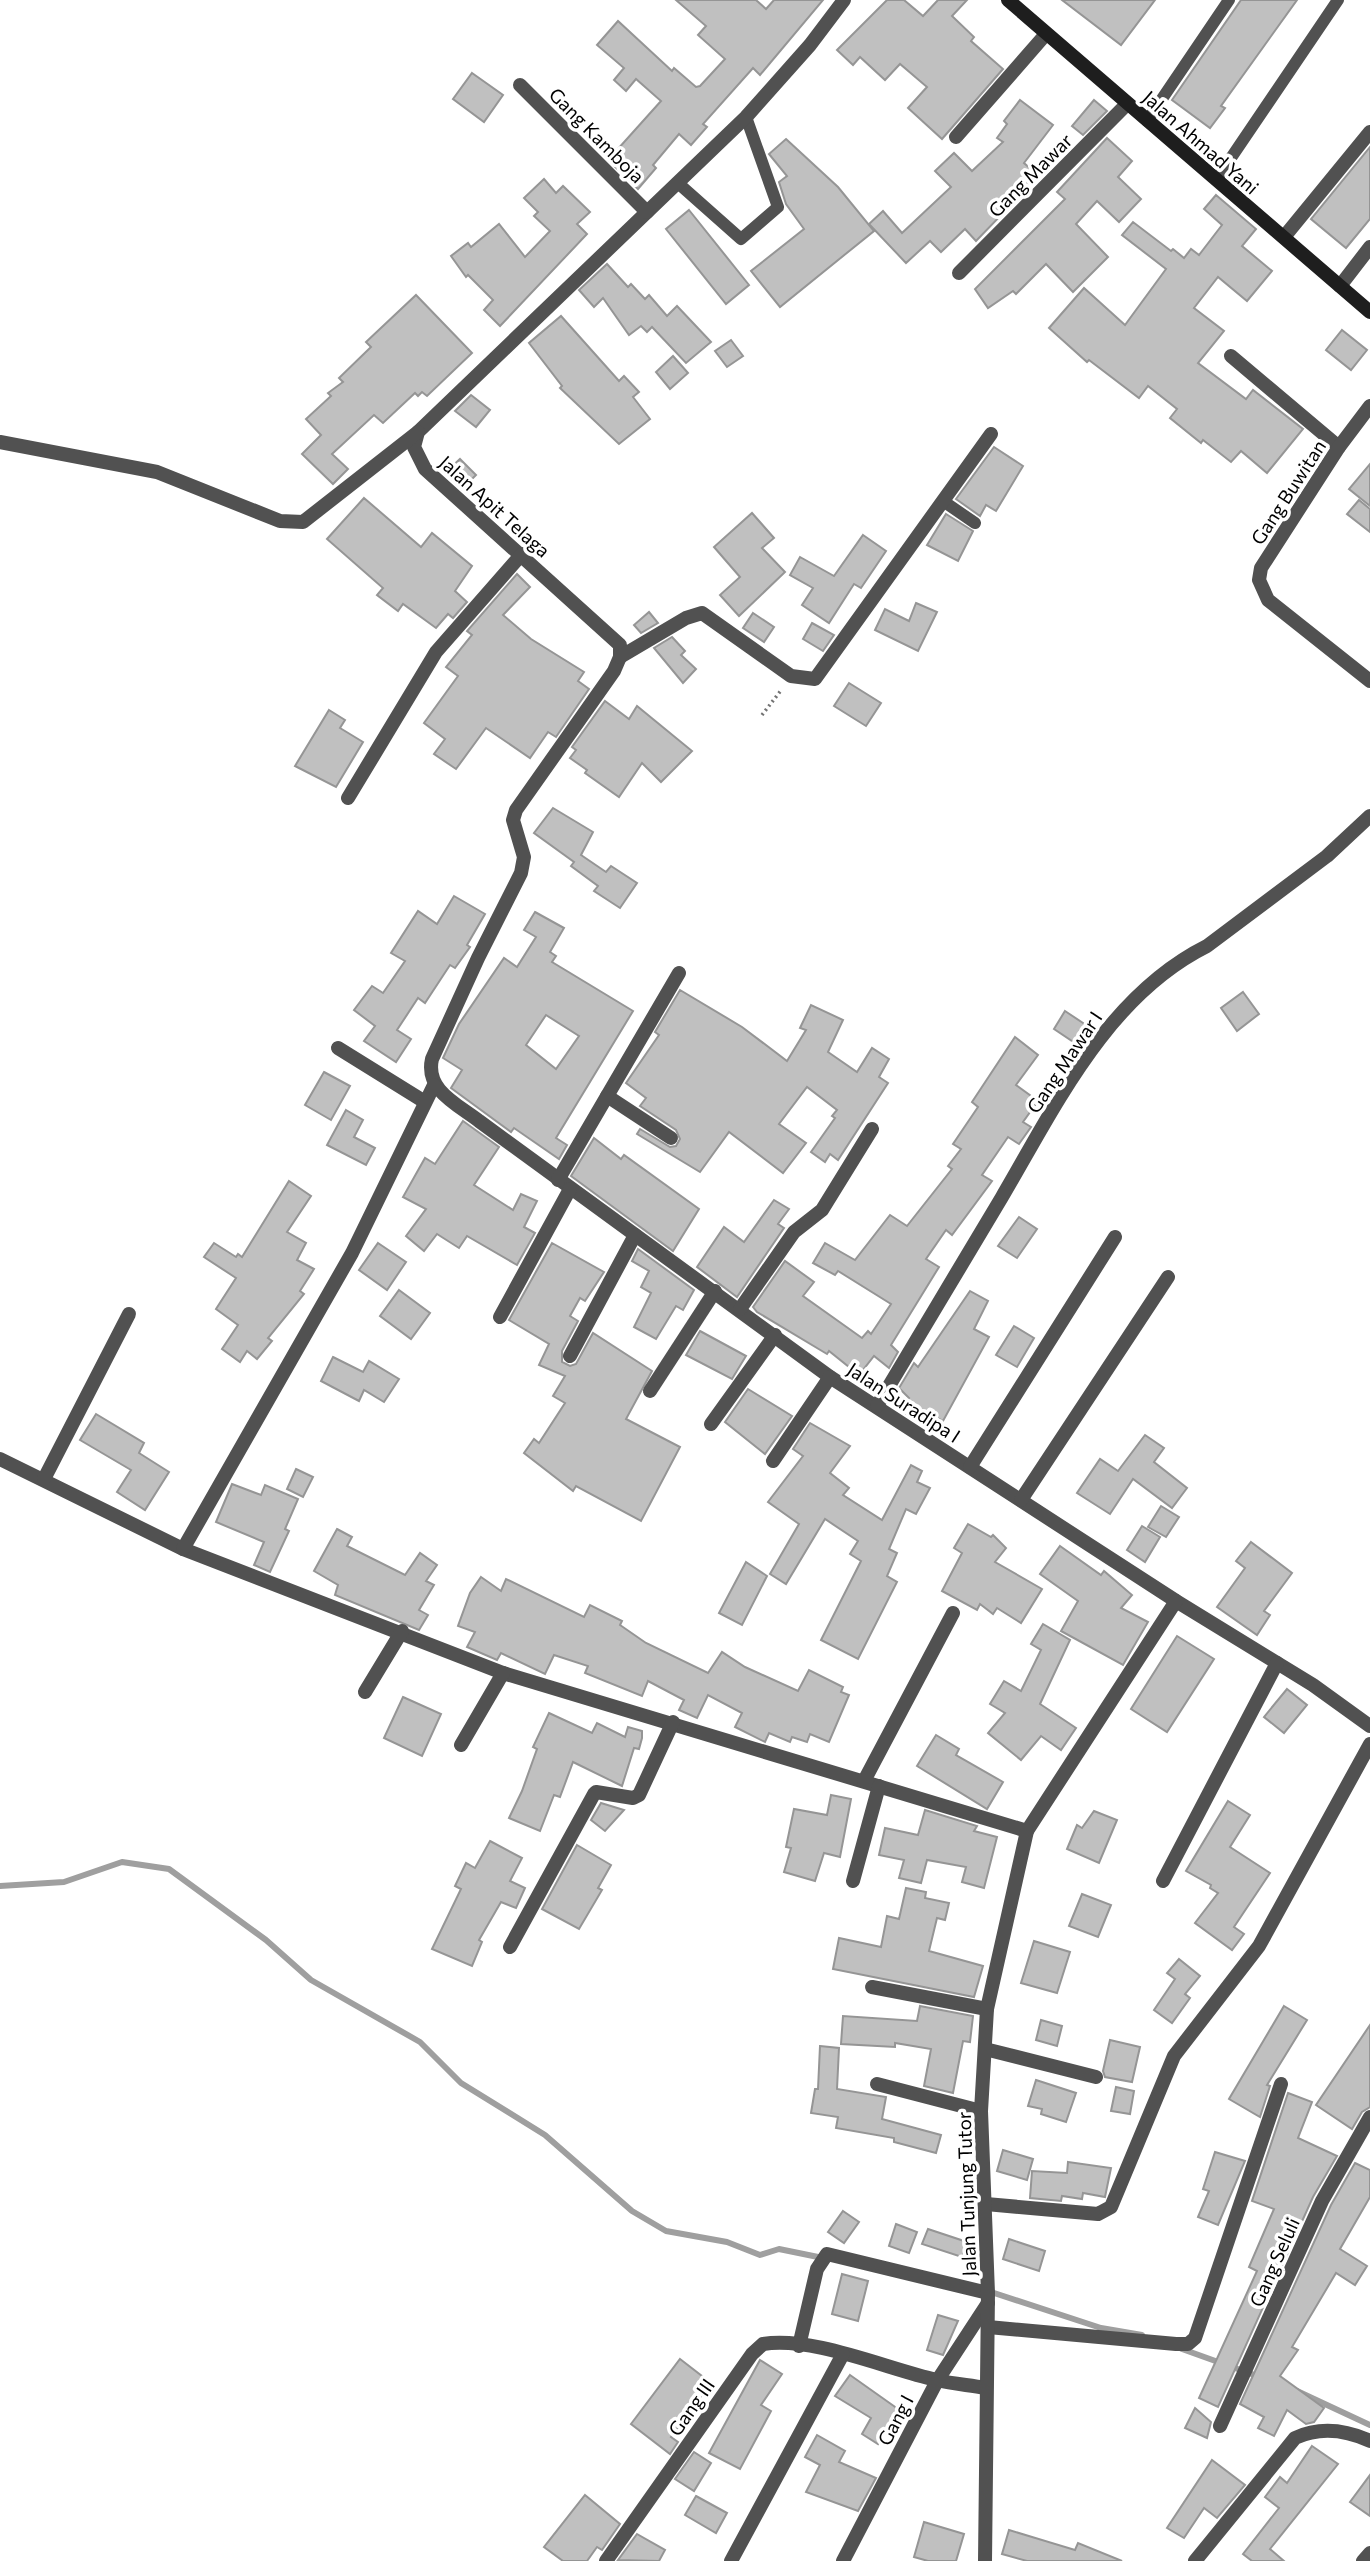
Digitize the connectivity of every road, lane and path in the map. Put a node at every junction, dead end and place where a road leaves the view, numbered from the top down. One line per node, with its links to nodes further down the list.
1 (844, 0): 8 (street)
2 (1007, 0): 5 (main road, Jalan Ahmad Yani)
3 (1229, 0): 9 (lane)
4 (1338, 0): 12 (lane)
5 (1046, 34): 7 (main road, Jalan Ahmad Yani); 11 (street)
6 (520, 85): 14 (street, Gang Kamboja)
7 (1128, 104): 9 (main road, Jalan Ahmad Yani); 17 (street, Gang Mawar)
8 (746, 117): 13 (street); 13 (lane)
9 (1147, 121): 12 (main road, Jalan Ahmad Yani)
10 (1370, 132): 15 (street)
11 (956, 137)
12 (1216, 180): 15 (main road, Jalan Ahmad Yani)
13 (679, 184): 14 (street)
14 (647, 212): 22 (street)
15 (1283, 237): 18 (main road, Jalan Ahmad Yani)
16 (1370, 247): 18 (street)
17 (960, 273)
18 (1340, 286): 19 (main road, Jalan Ahmad Yani)
19 (1370, 312)
20 (1231, 356): 25 (street)
21 (1370, 406): 25 (street, Gang Buwitan)
22 (418, 432): 24 (street); 28 (street, Jalan Apit Telaga)
23 (991, 434): 26 (street)
24 (0, 442)
25 (1339, 447): 30 (street, Gang Buwitan)
26 (943, 501): 27 (lane); 29 (street)
27 (975, 523)
28 (522, 554): 29 (street, Jalan Apit Telaga); 33 (street)
29 (620, 657): 37 (street)
30 (1370, 681)
31 (773, 703): 32 (path)
32 (762, 715)
33 (348, 798)
34 (1370, 816): 54 (street, Gang Mawar I)
35 (679, 973): 38 (street)
36 (338, 1048): 39 (street)
37 (434, 1085): 39 (street); 42 (street, Jalan Suradipa I)
38 (607, 1096): 41 (street); 42 (street)
39 (425, 1102): 61 (street)
40 (872, 1129): 47 (street)
41 (671, 1138)
42 (564, 1185): 43 (street, Jalan Suradipa I); 49 (street)
43 (635, 1235): 46 (street, Jalan Suradipa I); 51 (street)
44 (1115, 1237): 58 (street)
45 (1168, 1277): 60 (street)
46 (715, 1291): 47 (street, Jalan Suradipa I); 53 (street)
47 (740, 1309): 50 (street, Jalan Suradipa I)
48 (129, 1314): 59 (street)
49 (500, 1317)
50 (775, 1335): 52 (street, Jalan Suradipa I); 55 (street)
51 (569, 1356)
52 (830, 1377): 54 (street, Jalan Suradipa I); 57 (street)
53 (650, 1391)
54 (877, 1406): 58 (street, Jalan Suradipa I)
55 (711, 1424)
56 (0, 1459): 59 (street)
57 (773, 1461)
58 (970, 1467): 60 (street, Jalan Suradipa I)
59 (44, 1479): 61 (street)
60 (1021, 1500): 62 (street, Jalan Suradipa I)
61 (183, 1549): 64 (street)
62 (1176, 1601): 65 (street, Jalan Suradipa I); 74 (street)
63 (953, 1613): 72 (street)
64 (402, 1631): 66 (street); 67 (street)
65 (1277, 1663): 69 (street, Jalan Suradipa I); 76 (street)
66 (503, 1673): 68 (street); 71 (street)
67 (365, 1692)
68 (673, 1722): 72 (street); 77 (street)
69 (1370, 1726)
70 (1370, 1744): 86 (street)
71 (461, 1745)
72 (864, 1781): 73 (street)
73 (878, 1786): 74 (street); 75 (street)
74 (1027, 1831): 79 (street, Jalan Tunjung Tutor)
75 (853, 1881)
76 (1163, 1881)
77 (510, 1947)
78 (872, 1987): 79 (street)
79 (988, 2009): 80 (street, Jalan Tunjung Tutor)
80 (985, 2049): 81 (street); 84 (street, Jalan Tunjung Tutor)
81 (1096, 2077)
82 (877, 2084): 84 (street)
83 (1281, 2084): 88 (street)
84 (981, 2111): 86 (street, Jalan Tunjung Tutor)
85 (1370, 2117): 93 (street, Gang Seluli)
86 (986, 2204): 87 (street, Jalan Tunjung Tutor)
87 (988, 2297): 88 (street, Jalan Tunjung Tutor); 89 (street); 91 (street, Gang I)
88 (988, 2327): 92 (street, Jalan Tunjung Tutor)
89 (799, 2346): 90 (street, Gang III); 96 (street, Gang III)
90 (843, 2354): 91 (street, Gang III); 97 (street)
91 (937, 2381): 92 (street, Gang III); 98 (street, Gang I)
92 (985, 2388): 99 (street, Jalan Tunjung Tutor)
93 (1220, 2426)
94 (1370, 2441): 100 (street)
95 (1370, 2553): 101 (street)
96 (606, 2561)
97 (732, 2561)
98 (843, 2561)
99 (985, 2561)
100 (1195, 2561)
101 (1363, 2561)

